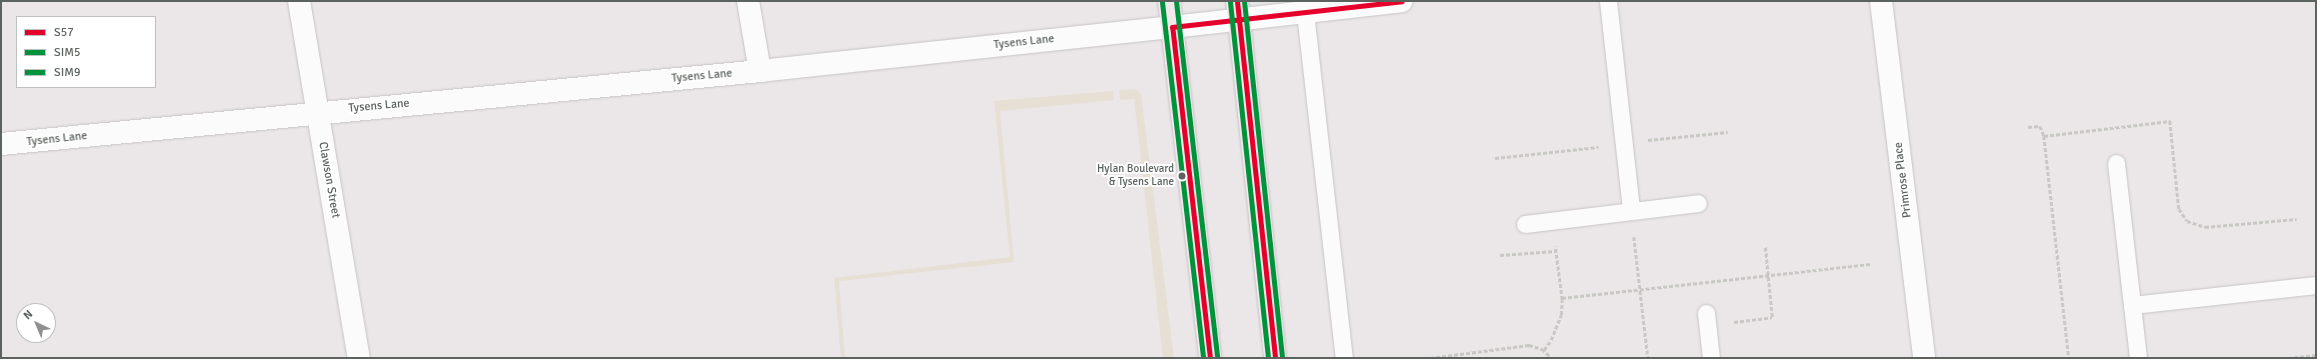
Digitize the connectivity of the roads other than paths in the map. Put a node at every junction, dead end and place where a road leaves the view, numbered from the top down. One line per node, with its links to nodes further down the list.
1 (299, 1): 11 (street, Clawson Street)
2 (748, 1): 10 (street)
3 (1168, 1): 9 (main road)
4 (1402, 1): 8 (street, Tysens Lane)
5 (1608, 1): 15 (lane)
6 (1881, 1): 25 (street, Primrose Place)
7 (1238, 10): 8 (street, Tysens Lane); 9 (street, Tysens Lane); 22 (main road)
8 (1306, 12): 23 (lane)
9 (1172, 27): 10 (street, Tysens Lane); 21 (main road)
10 (760, 70): 11 (street, Tysens Lane)
11 (318, 112): 12 (street, Tysens Lane); 20 (street, Clawson Street)
12 (1, 144)
13 (2116, 163): 18 (lane)
14 (1698, 204): 15 (lane)
15 (1631, 211): 16 (lane)
16 (1525, 224)
17 (2316, 284): 18 (lane)
18 (2132, 305): 26 (lane)
19 (1707, 319): 24 (lane)
20 (359, 358)
21 (1210, 358)
22 (1275, 358)
23 (1344, 358)
24 (1711, 358)
25 (1924, 358)
26 (2138, 358)

